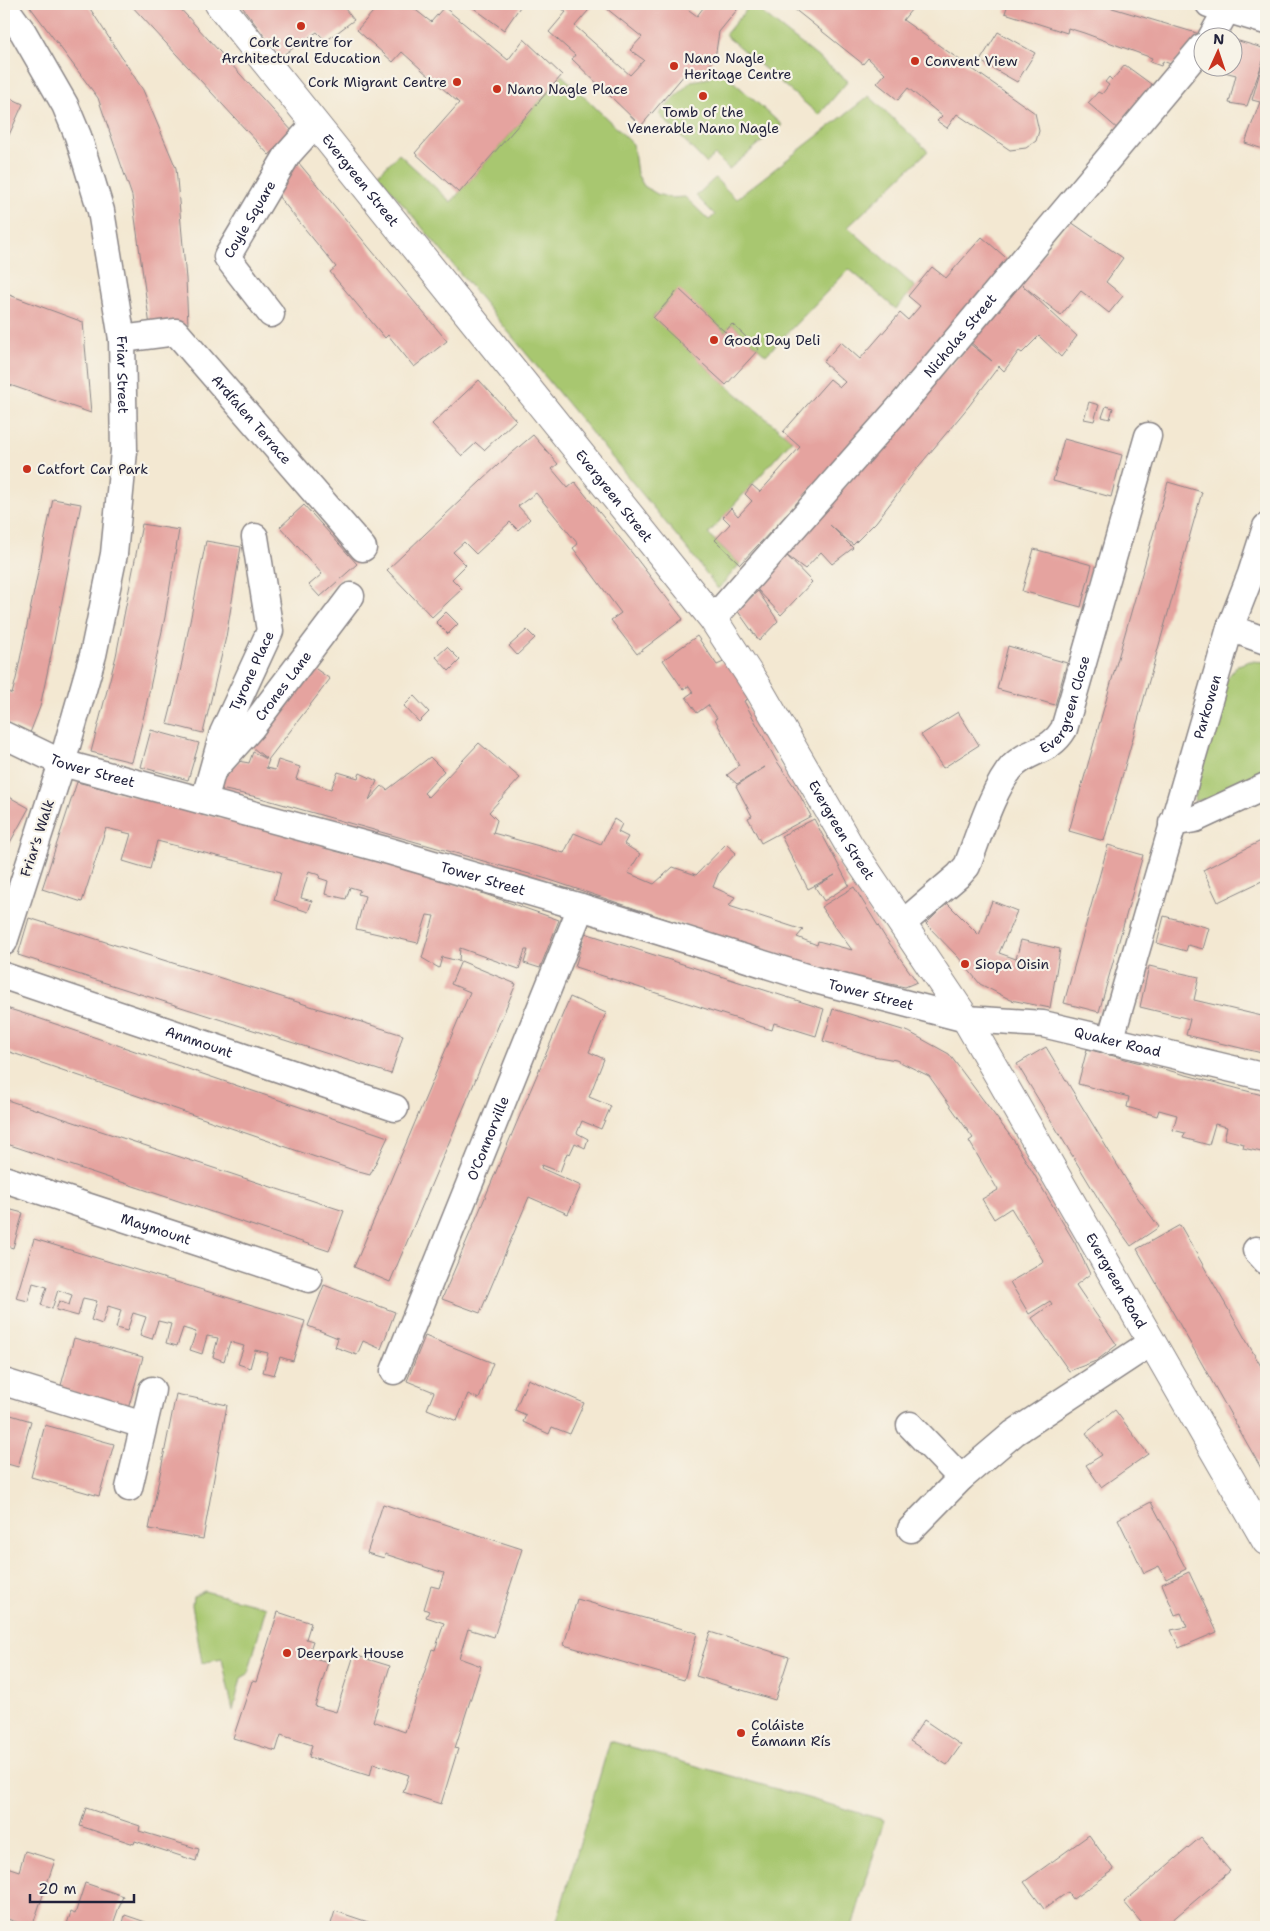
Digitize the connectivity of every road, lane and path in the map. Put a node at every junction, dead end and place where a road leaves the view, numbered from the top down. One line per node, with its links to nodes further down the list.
1 (219, 4): 7 (main road, Evergreen Street)
2 (4, 6): 9 (street, Friar Street)
3 (1218, 6): 4 (street); 5 (street)
4 (1266, 21)
5 (1213, 28)
6 (1192, 59): 15 (street, Nicholas Street)
7 (315, 124): 8 (street, Coyle Square); 15 (main road, Evergreen Street)
8 (271, 314)
9 (122, 339): 13 (street, Ardfalen Terrace); 19 (street, Friar Street)
10 (1148, 436): 25 (street, Evergreen Close)
11 (1266, 527): 16 (street, Parkowen)
12 (255, 536): 20 (street, Tyrone Place)
13 (363, 548)
14 (351, 596): 20 (street, Crones Lane)
15 (713, 619): 25 (main road, Evergreen Street)
16 (1230, 628): 17 (street); 23 (street, Parkowen)
17 (1266, 641)
18 (4, 735): 19 (street, Tower Street)
19 (62, 763): 22 (street, Tower Street); 26 (street, Friar's Walk)
20 (211, 772): 22 (street, Tyrone Place)
21 (1266, 786): 23 (street)
22 (204, 801): 24 (street, Tower Street)
23 (1172, 823): 29 (street, Parkowen)
24 (581, 906): 28 (street, Tower Street); 35 (street, O'Connorville)
25 (902, 924): 28 (main road, Evergreen Street)
26 (4, 942)
27 (4, 976): 31 (street, Annmount)
28 (966, 1019): 29 (street, Quaker Road); 34 (main road, Evergreen Road)
29 (1110, 1041): 30 (street, Quaker Road)
30 (1266, 1077)
31 (395, 1108)
32 (4, 1179): 33 (street, Maymount)
33 (309, 1279)
34 (1152, 1342): 40 (street); 43 (main road, Evergreen Road)
35 (394, 1371)
36 (4, 1382): 38 (street)
37 (152, 1390): 38 (street)
38 (143, 1425): 41 (street)
39 (910, 1425): 40 (street)
40 (961, 1478): 42 (street)
41 (129, 1488)
42 (910, 1529)
43 (1266, 1541)

